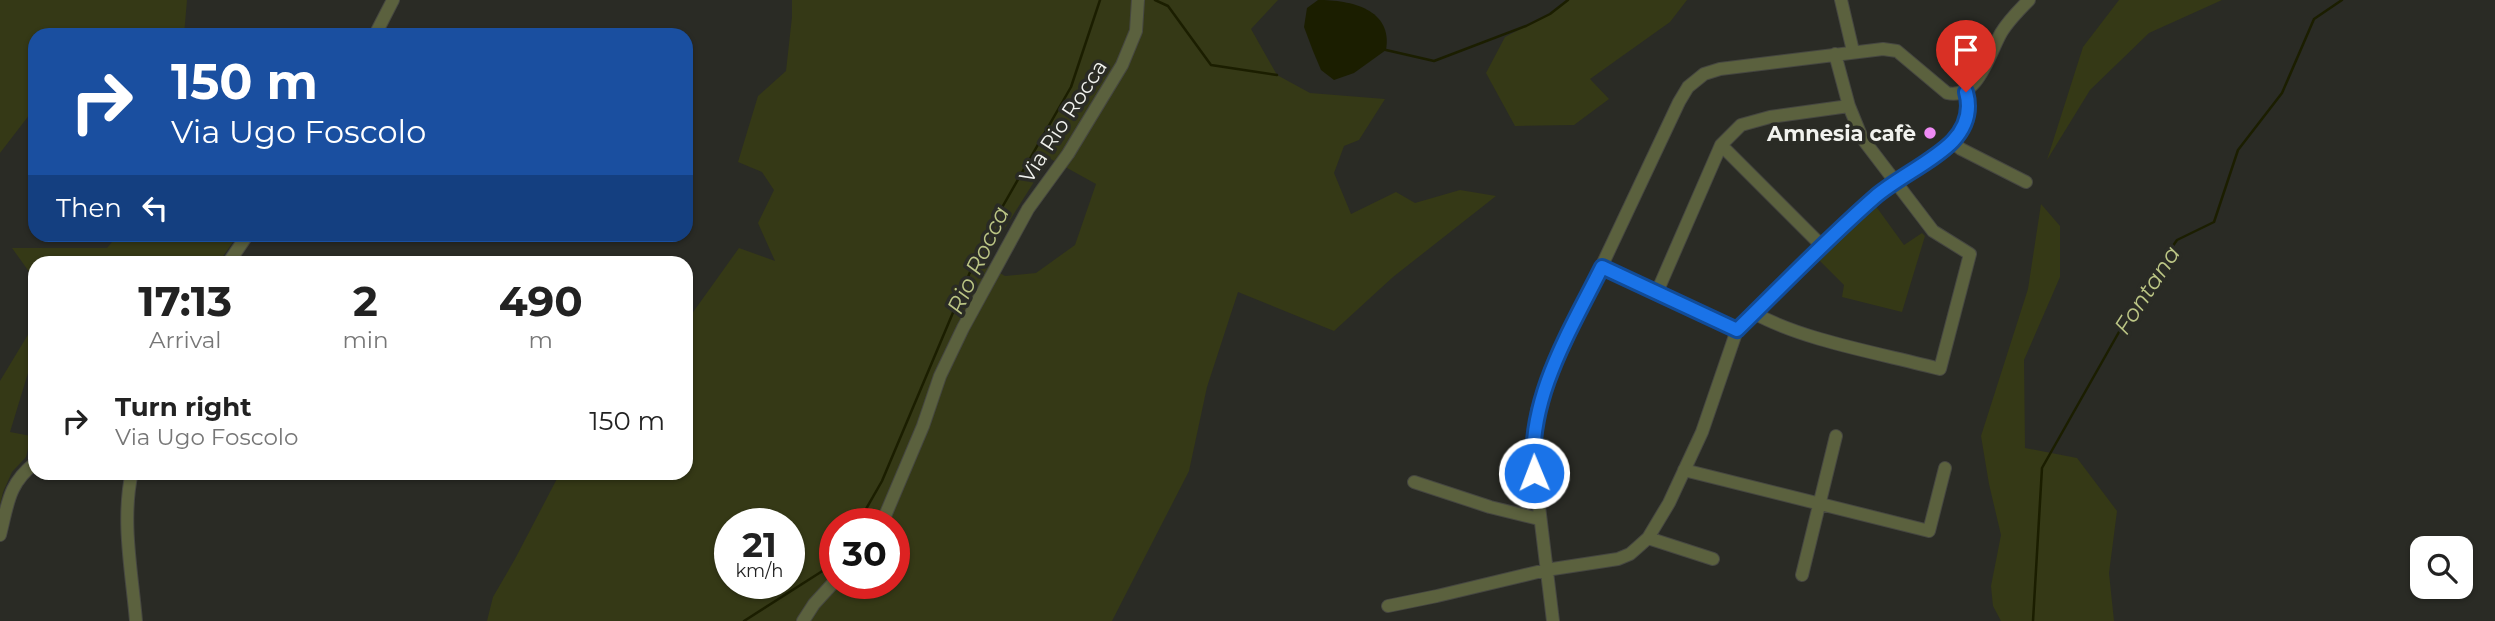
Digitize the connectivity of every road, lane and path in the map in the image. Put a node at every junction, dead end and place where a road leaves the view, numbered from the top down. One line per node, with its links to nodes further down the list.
1 (393, 0): 5 (street)
2 (1138, 0): 26 (street, Via Rio Rocca)
3 (1841, 0): 6 (street)
4 (2029, 0): 8 (street)
5 (378, 28)
6 (1853, 51): 7 (street); 8 (street)
7 (1835, 54): 9 (street); 15 (street)
8 (1966, 92): 10 (street)
9 (1849, 106): 11 (street); 13 (street)
10 (1952, 142): 12 (street); 13 (street)
11 (1721, 145): 14 (street); 16 (street)
12 (2026, 182)
13 (1895, 183): 14 (street); 17 (street)
14 (1823, 247): 17 (street)
15 (1602, 267): 16 (street); 27 (street)
16 (1657, 292): 18 (street)
17 (1754, 313): 18 (street)
18 (1737, 330): 22 (street)
19 (1836, 436): 25 (street)
20 (28, 468): 28 (street)
21 (1945, 468): 25 (street)
22 (1684, 470): 25 (street); 29 (street)
23 (130, 480): 35 (street)
24 (1414, 482): 27 (street)
25 (1821, 503): 32 (street)
26 (888, 508)
27 (1539, 519): 31 (street)
28 (0, 535)
29 (1648, 538): 30 (street); 31 (street)
30 (1713, 559)
31 (1546, 570): 34 (street); 37 (street)
32 (1802, 575)
33 (819, 599): 36 (street)
34 (1388, 606)
35 (136, 621)
36 (803, 621)
37 (1553, 621)

